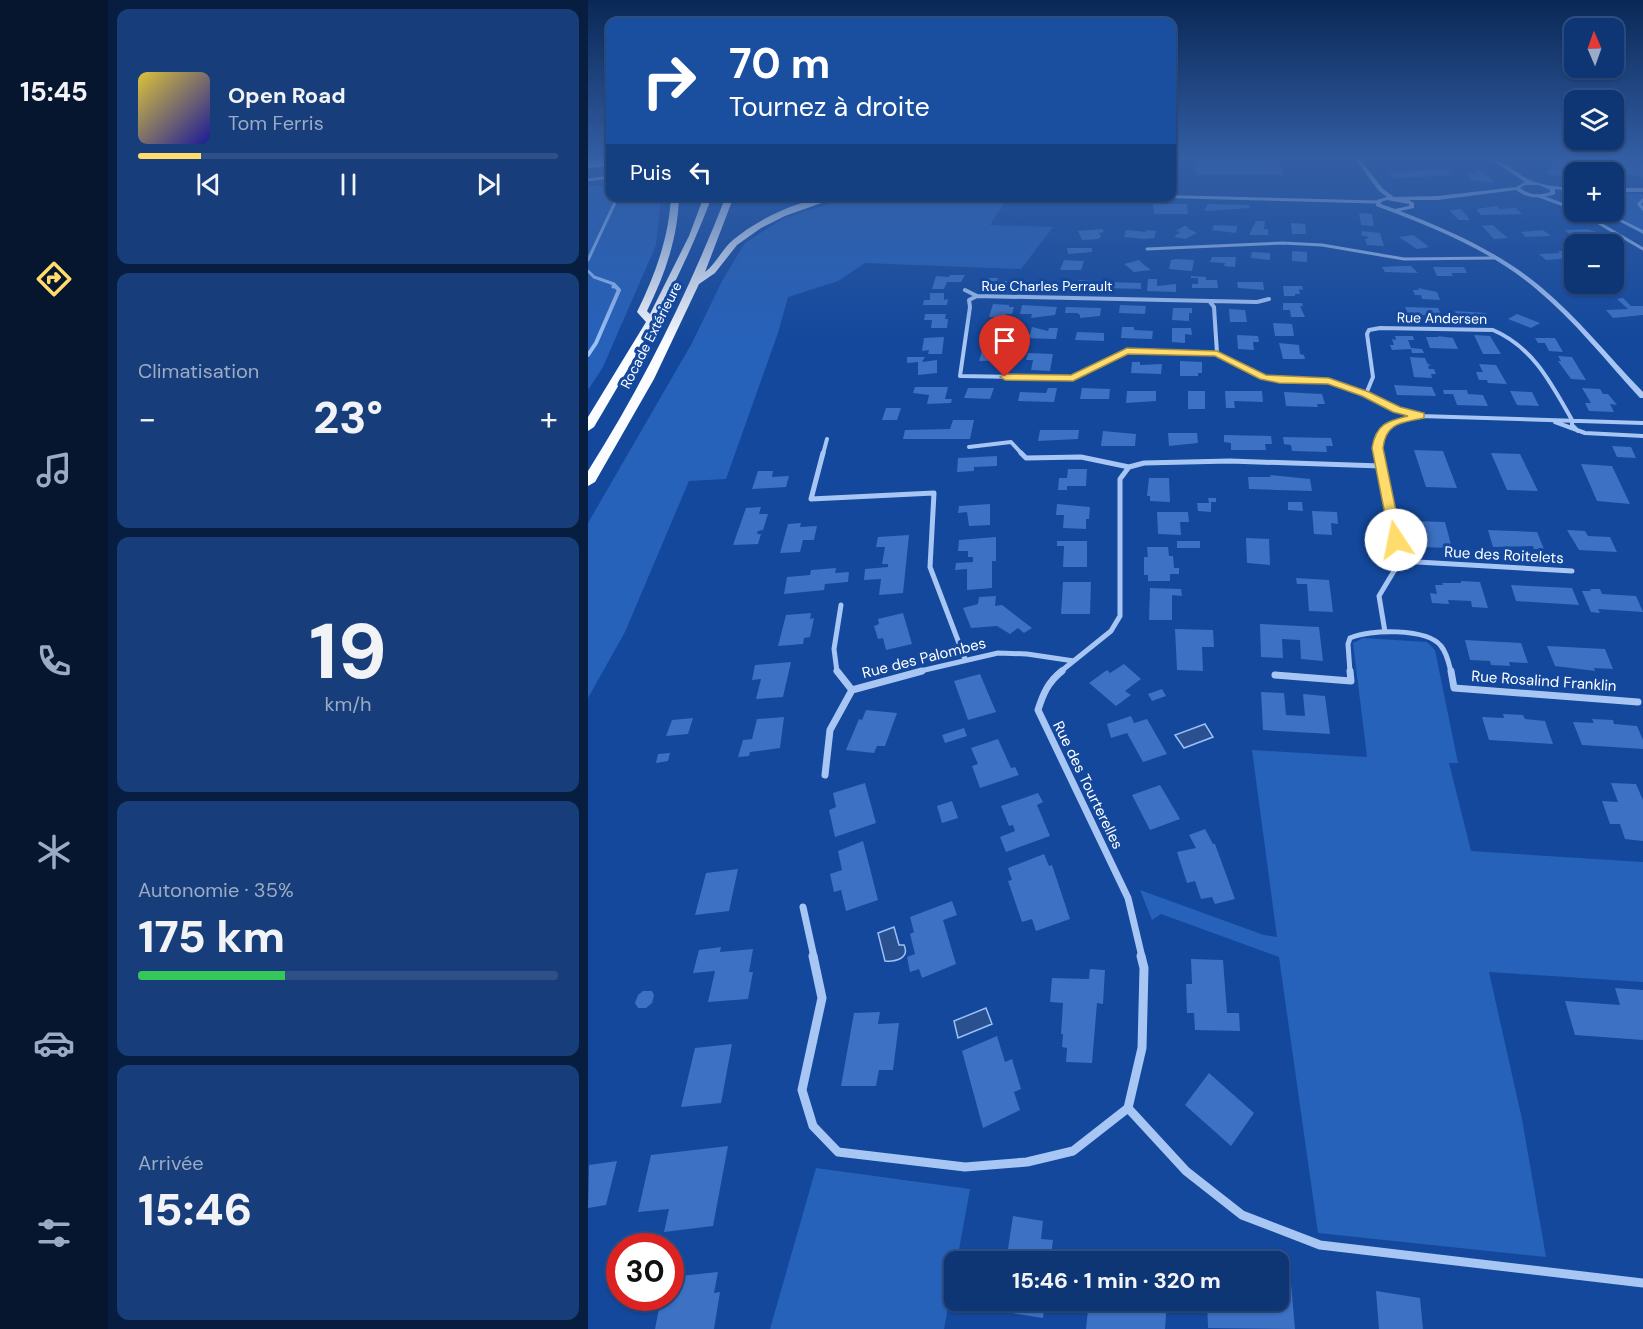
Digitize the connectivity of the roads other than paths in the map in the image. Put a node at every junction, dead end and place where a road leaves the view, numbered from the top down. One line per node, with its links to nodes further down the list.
1 (675, 220): 17 (highway)
2 (699, 220): 17 (highway)
3 (720, 220): 12 (highway, Rocade Extérieure)
4 (770, 220): 12 (highway)
5 (1416, 220): 8 (street)
6 (1422, 220): 8 (street)
7 (1597, 222): 10 (street)
8 (1425, 224): 11 (street)
9 (1147, 249): 11 (street)
10 (1643, 249)
11 (1494, 258): 20 (street)
12 (695, 282): 32 (highway, Rocade Extérieure)
13 (965, 290): 14 (street)
14 (976, 296): 16 (street, Rue Charles Perrault); 18 (street, Rue Charles Perrault)
15 (1269, 299): 16 (street, Rue Charles Perrault)
16 (1209, 302): 18 (street)
17 (652, 321): 25 (highway)
18 (1217, 353): 19 (street, Rue Charles Perrault)
19 (1366, 394): 21 (street, Rue Charles Perrault); 23 (street, Rue Andersen)
20 (1643, 396)
21 (1420, 416): 22 (street, Rue Charles Perrault); 30 (street)
22 (1548, 420): 23 (street, Rue Charles Perrault); 26 (street, Rue Charles Perrault)
23 (1572, 420): 24 (street, Rue Charles Perrault); 26 (street)
24 (1643, 423)
25 (588, 427)
26 (1578, 431): 27 (street, Rue Charles Perrault)
27 (1643, 436)
28 (827, 439): 37 (street)
29 (969, 447): 31 (street)
30 (1381, 466): 31 (street); 33 (street)
31 (1129, 467): 38 (street, Rue des Tourterelles)
32 (588, 482)
33 (1400, 561): 34 (street, Rue des Roitelets); 36 (street)
34 (1572, 571)
35 (841, 604): 40 (street, Rue des Palombes)
36 (1385, 632): 39 (street, Rue Rosalind Franklin); 41 (street, Rue Rosalind Franklin)
37 (965, 659): 38 (street, Rue des Palombes); 40 (street, Rue des Palombes)
38 (1074, 661): 44 (street, Rue des Tourterelles)
39 (1275, 675)
40 (852, 690): 42 (street, Rue des Palombes)
41 (1638, 702)
42 (825, 775)
43 (802, 907): 44 (street)
44 (1128, 1108): 45 (street)
45 (1643, 1282)

